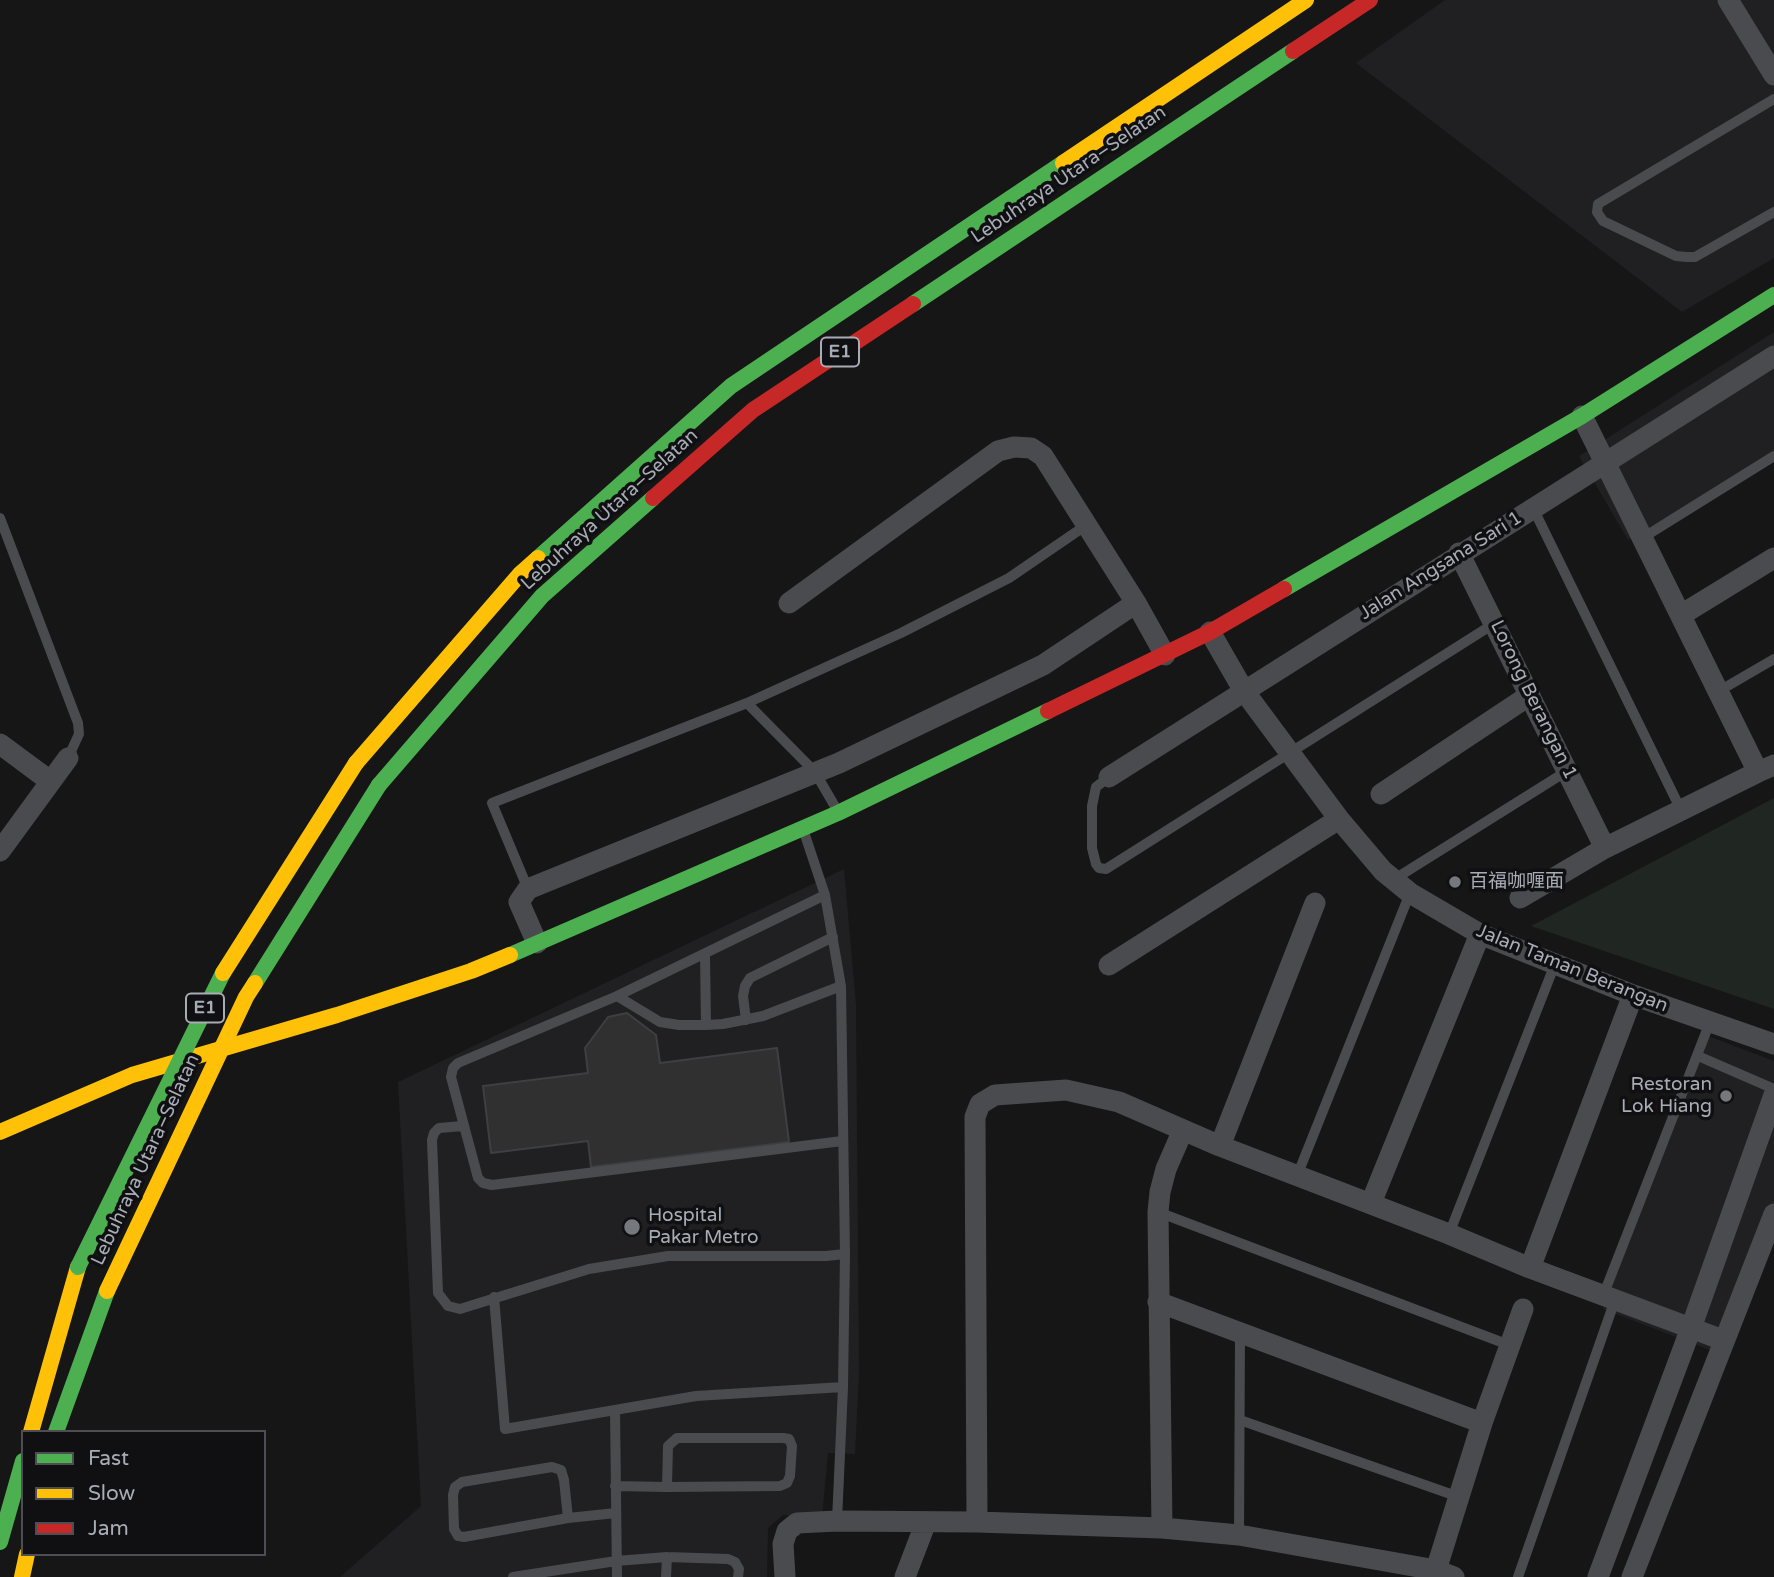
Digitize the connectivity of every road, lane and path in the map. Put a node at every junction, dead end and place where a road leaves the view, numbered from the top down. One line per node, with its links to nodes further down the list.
1 (1306, 0): 89 (main road, Lebuhraya Utara–Selatan / E1, bridge)
2 (1370, 0): 90 (main road, Lebuhraya Utara–Selatan / E1, bridge)
3 (1728, 0): 4 (street)
4 (1774, 75)
5 (1774, 99): 6 (lane)
6 (1774, 212)
7 (1774, 295): 9 (main road)
8 (1774, 356): 11 (street, Jalan Angsana Sari 1)
9 (1582, 416): 11 (street); 22 (main road)
10 (1774, 456): 15 (lane)
11 (1605, 463): 12 (street, Jalan Angsana Sari 1); 15 (street)
12 (1533, 508): 16 (street, Jalan Angsana Sari 1); 38 (lane)
13 (0, 518): 31 (lane)
14 (1085, 526): 18 (street); 19 (street); 28 (lane)
15 (1644, 537): 20 (street)
16 (1459, 554): 21 (street, Lorong Berangan 1); 25 (street, Jalan Angsana Sari 1)
17 (1774, 558): 20 (street)
18 (789, 603)
19 (1136, 603): 23 (street); 34 (street)
20 (1681, 615): 26 (street)
21 (1495, 623): 27 (street, Lorong Berangan 1); 30 (lane)
22 (1210, 632): 23 (main road); 25 (street, Jalan Taman Berangan)
23 (1165, 655): 39 (main road)
24 (1774, 659): 26 (lane)
25 (1244, 691): 30 (street, Jalan Taman Berangan); 35 (street, Jalan Angsana Sari 1)
26 (1719, 691): 32 (street)
27 (1530, 695): 33 (street, Lorong Berangan 1); 37 (street)
28 (747, 703): 34 (lane); 45 (lane)
29 (0, 744): 36 (street)
30 (1291, 753): 35 (lane); 40 (street, Jalan Taman Berangan)
31 (68, 758): 36 (street)
32 (1766, 769): 38 (street)
33 (1567, 771): 42 (street, Lorong Berangan 1); 44 (lane)
34 (815, 772): 39 (lane); 45 (street)
35 (1109, 777)
36 (50, 781): 43 (street)
37 (1381, 794)
38 (1681, 810): 42 (street)
39 (838, 813): 41 (main road)
40 (1339, 819): 44 (street, Jalan Taman Berangan); 54 (street)
41 (803, 830): 46 (lane); 51 (main road)
42 (1605, 848): 47 (street)
43 (0, 852)
44 (1402, 887): 49 (street, Jalan Taman Berangan); 70 (lane)
45 (528, 889): 51 (street)
46 (825, 895): 50 (lane); 52 (lane)
47 (1520, 898)
48 (1315, 903): 69 (street)
49 (1480, 934): 53 (street, Jalan Taman Berangan); 71 (street)
50 (833, 937): 55 (lane); 58 (lane)
51 (537, 943): 67 (main road)
52 (705, 954): 57 (lane); 60 (lane)
53 (1555, 964): 56 (street, Jalan Taman Berangan); 74 (lane)
54 (1109, 965)
55 (841, 986): 58 (lane); 68 (lane)
56 (1633, 995): 59 (street, Jalan Taman Berangan); 76 (street)
57 (617, 996): 60 (lane); 65 (lane)
58 (746, 1020): 60 (lane)
59 (1710, 1022): 61 (street, Jalan Taman Berangan); 62 (lane)
60 (706, 1025)
61 (1774, 1044)
62 (1698, 1056): 63 (lane); 78 (lane)
63 (1774, 1089)
64 (1774, 1095): 81 (street)
65 (463, 1126): 68 (lane); 77 (lane)
66 (1182, 1130): 69 (street); 72 (street); 99 (street)
67 (0, 1132)
68 (842, 1142): 75 (lane)
69 (1220, 1146): 70 (street)
70 (1297, 1176): 71 (street)
71 (1371, 1203): 74 (street)
72 (1158, 1212): 79 (street); 84 (lane)
73 (1774, 1214): 83 (street)
74 (1449, 1234): 76 (street)
75 (845, 1254): 77 (lane); 85 (lane)
76 (1530, 1268): 78 (street)
77 (494, 1297): 86 (lane)
78 (1609, 1298): 81 (street); 115 (lane)
79 (1158, 1303): 82 (street); 100 (street)
80 (1522, 1309): 84 (street)
81 (1690, 1328): 83 (street); 116 (street)
82 (1240, 1335): 87 (lane); 88 (street)
83 (1723, 1340): 117 (street)
84 (1509, 1345): 88 (street)
85 (844, 1387): 86 (lane); 97 (lane)
86 (615, 1409): 92 (lane)
87 (1240, 1420): 94 (lane); 101 (lane)
88 (1482, 1423): 94 (street)
89 (32, 1430)
90 (58, 1430)
91 (21, 1468): 102 (main road)
92 (615, 1486): 93 (lane); 95 (lane)
93 (667, 1487): 93 (lane)
94 (1459, 1497): 107 (street)
95 (616, 1513): 96 (lane); 105 (lane)
96 (568, 1518): 96 (lane)
97 (837, 1521): 98 (street); 113 (street)
98 (926, 1522): 99 (street); 114 (street)
99 (977, 1522): 100 (street)
100 (1162, 1528): 101 (street)
101 (1239, 1535): 107 (street)
102 (0, 1542)
103 (27, 1556): 108 (main road)
104 (667, 1558): 105 (lane); 111 (lane); 112 (lane)
105 (616, 1561): 106 (lane); 110 (lane)
106 (561, 1572): 109 (lane)
107 (1445, 1573)
108 (22, 1577)
109 (513, 1577)
110 (617, 1577)
111 (666, 1577)
112 (738, 1577)
113 (785, 1577)
114 (905, 1577)
115 (1518, 1577)
116 (1598, 1577)
117 (1632, 1577)

